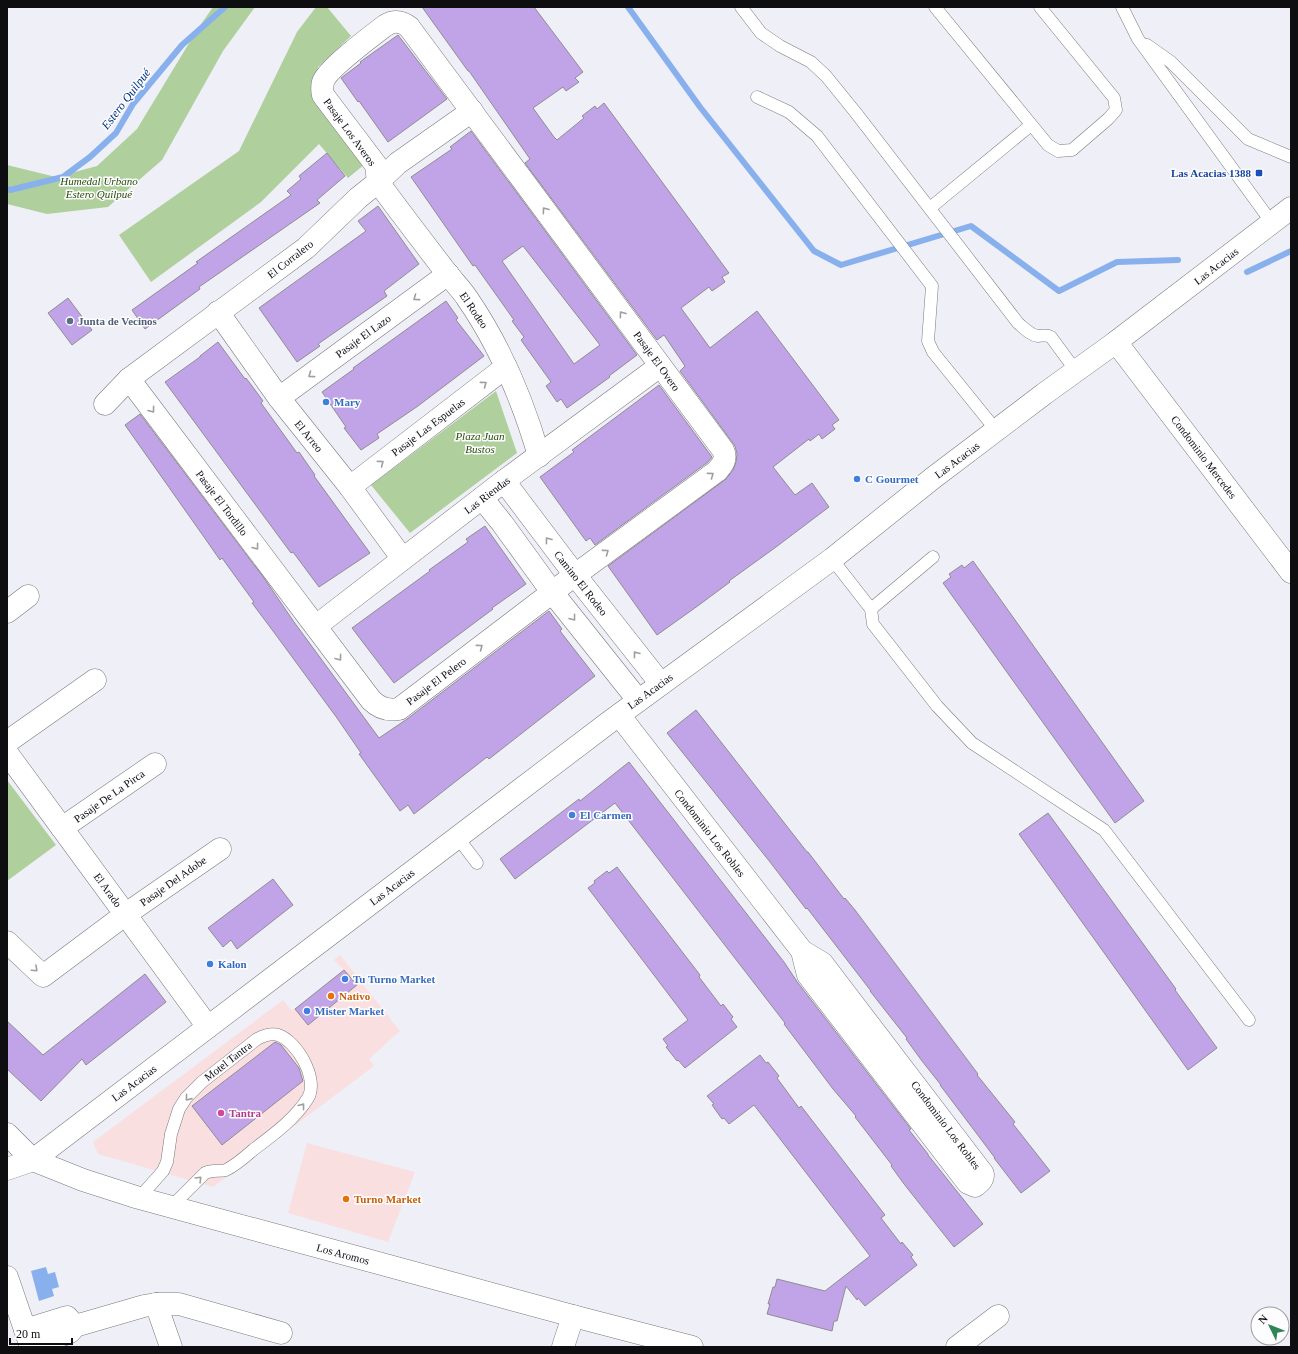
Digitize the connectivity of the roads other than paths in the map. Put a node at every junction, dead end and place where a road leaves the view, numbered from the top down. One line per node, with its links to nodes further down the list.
1 (741, 7): 11 (lane)
2 (935, 7): 8 (lane)
3 (1040, 7): 8 (lane)
4 (1122, 7): 5 (lane)
5 (1138, 39): 9 (lane); 13 (lane)
6 (757, 97): 23 (lane)
7 (472, 111): 10 (street, El Corralero); 10 (street, Pasaje Los Averos); 17 (street, Pasaje El Overo, one-way to 7)
8 (1031, 125): 11 (lane)
9 (1291, 157)
10 (378, 182): 14 (street, El Rodeo); 15 (street, El Corralero)
11 (930, 208): 19 (lane)
12 (1291, 208): 13 (street, Las Acacias)
13 (1272, 223): 16 (street, Las Acacias)
14 (448, 274): 18 (street, El Rodeo); 21 (street, Pasaje El Lazo, one-way to 21)
15 (218, 312): 20 (street, El Corralero); 21 (street, El Arreo)
16 (1116, 342): 19 (street, Las Acacias); 31 (street, Condominio Mercedes)
17 (660, 366): 24 (street, Las Riendas); 32 (street, Pasaje El Overo, one-way to 17)
18 (506, 367): 24 (street, El Rodeo); 26 (street, Pasaje Las Espuelas, one-way to 18)
19 (1076, 371): 23 (street, Las Acacias)
20 (128, 379): 22 (street, El Corralero); 37 (street, Pasaje El Tordillo, one-way to 37)
21 (279, 398): 26 (street, El Arreo)
22 (105, 404)
23 (996, 430): 30 (street, Las Acacias)
24 (539, 456): 25 (street, Las Riendas)
25 (504, 481): 27 (street, Las Riendas); 32 (street, Camino El Rodeo, one-way to 25)
26 (350, 487): 29 (street, El Arreo)
27 (482, 498): 29 (street, Las Riendas); 33 (street)
28 (933, 557): 35 (lane)
29 (402, 558): 37 (street, Las Riendas)
30 (832, 559): 35 (lane); 39 (street, Las Acacias)
31 (1291, 572)
32 (575, 575): 33 (street, Pasaje El Overo); 39 (street, Camino El Rodeo, one-way to 32)
33 (552, 592): 37 (street, Pasaje El Pelero, one-way to 33); 40 (street, one-way to 40)
34 (28, 596): 36 (street)
35 (871, 609): 51 (lane)
36 (7, 612)
37 (316, 626)
38 (95, 680): 42 (street)
39 (661, 684): 40 (street, Las Acacias)
40 (638, 700): 41 (street, Las Acacias)
41 (619, 715): 45 (street, Las Acacias); 50 (street, Condominio Los Robles)
42 (7, 752): 44 (street, El Arado)
43 (155, 764): 44 (street, Pasaje De La Pirca)
44 (62, 828): 48 (street, El Arado)
45 (458, 838): 47 (lane); 52 (street, Las Acacias)
46 (220, 849): 48 (street, Pasaje Del Adobe)
47 (477, 863)
48 (126, 914): 49 (street, Pasaje Del Adobe, one-way to 48); 52 (street, El Arado)
49 (7, 942)
50 (802, 952): 50 (street, Condominio Los Robles)
51 (1249, 1020)
52 (208, 1026): 54 (street, Las Acacias)
53 (7, 1134): 54 (street, Los Aromos)
54 (33, 1160): 55 (street, Las Acacias); 56 (street, Los Aromos)
55 (7, 1169)
56 (139, 1198): 57 (street, Los Aromos); 57 (lane, Motel Tantra, one-way to 56)
57 (172, 1207): 60 (street, Los Aromos)
58 (7, 1277): 63 (street)
59 (156, 1304): 62 (street); 63 (street); 64 (street)
60 (573, 1316): 65 (street); 66 (street, Los Aromos)
61 (998, 1316): 67 (street)
62 (281, 1332)
63 (29, 1341)
64 (171, 1347)
65 (563, 1347)
66 (692, 1347)
67 (956, 1347)

